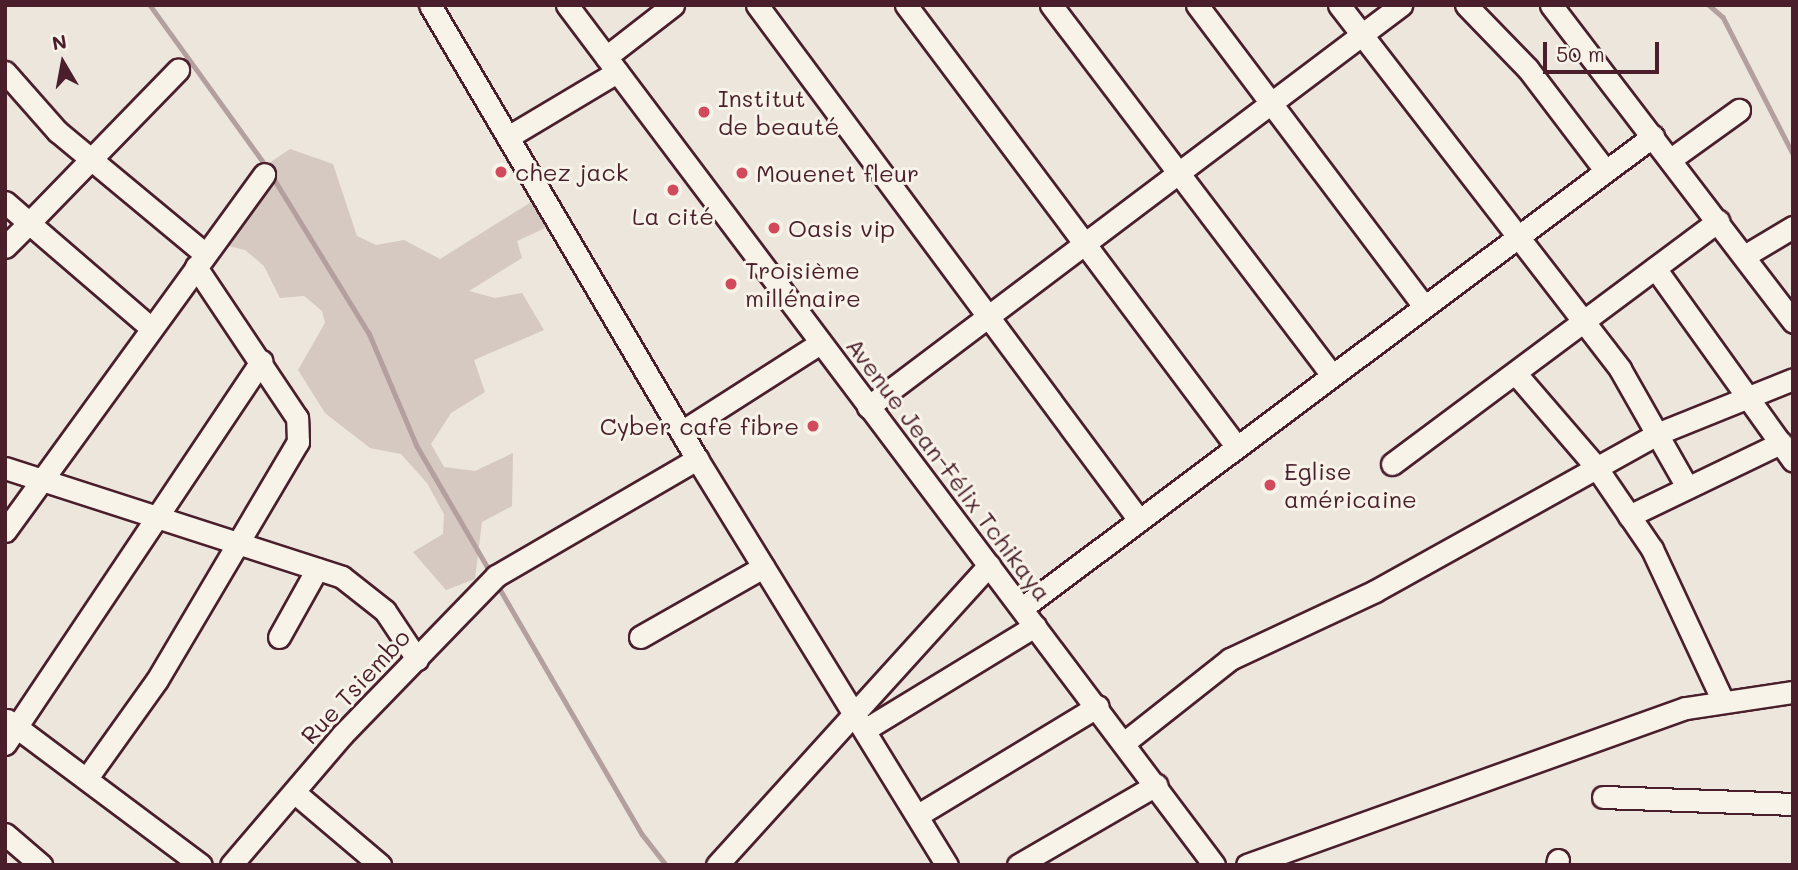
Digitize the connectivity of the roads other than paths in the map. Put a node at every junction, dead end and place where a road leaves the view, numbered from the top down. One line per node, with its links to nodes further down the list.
1 (430, 5): 19 (street)
2 (567, 5): 13 (street, Avenue Jean-Félix Tchikaya)
3 (673, 5): 13 (street)
4 (757, 5): 36 (street)
5 (906, 5): 30 (street)
6 (1051, 5): 23 (street)
7 (1197, 5): 16 (street)
8 (1339, 5): 12 (street)
9 (1401, 5): 12 (street)
10 (1466, 5): 22 (street)
11 (1562, 9): 18 (street)
12 (1362, 38): 16 (street); 29 (street)
13 (612, 64): 19 (street); 40 (street, Avenue Jean-Félix Tchikaya)
14 (178, 70): 20 (street)
15 (5, 72): 20 (street)
16 (1266, 105): 23 (street); 35 (street)
17 (1739, 110): 21 (street)
18 (1653, 136): 21 (street); 22 (street)
19 (508, 137): 47 (street)
20 (94, 158): 27 (street); 33 (street)
21 (1671, 159): 26 (street)
22 (1605, 170): 29 (street)
23 (1178, 172): 30 (street); 42 (street)
24 (264, 174): 33 (street)
25 (5, 202): 27 (street)
26 (1718, 221): 32 (street); 34 (street)
27 (29, 223): 31 (street); 39 (street)
28 (1793, 228): 32 (street)
29 (1515, 240): 35 (street); 38 (street)
30 (1085, 243): 36 (street); 49 (street)
31 (5, 247)
32 (1746, 255): 37 (street)
33 (201, 260): 39 (street); 41 (street)
34 (1654, 268): 38 (street); 45 (street)
35 (1424, 306): 42 (street)
36 (986, 315): 46 (street); 59 (street)
37 (1793, 322)
38 (1582, 324): 43 (street); 48 (street)
39 (150, 327): 55 (street)
40 (820, 343): 46 (street, Avenue Jean-Félix Tchikaya); 47 (street)
41 (261, 361): 57 (street); 61 (street)
42 (1331, 374): 49 (street)
43 (1517, 374): 52 (street); 53 (street)
44 (1793, 379): 45 (street)
45 (1747, 394): 48 (street); 50 (street)
46 (868, 407): 62 (street, Avenue Jean-Félix Tchikaya)
47 (681, 432): 51 (street)
48 (1659, 433): 53 (street); 56 (street)
49 (1236, 446): 59 (street)
50 (1787, 452): 56 (street)
51 (697, 459): 63 (street); 69 (street, Rue Tsiembo)
52 (1392, 464)
53 (1596, 467): 58 (street); 75 (street)
54 (5, 468): 55 (street)
55 (42, 480): 57 (street); 60 (street)
56 (1686, 485): 58 (street)
57 (154, 516): 61 (street); 74 (street)
58 (1629, 516): 71 (street)
59 (1139, 520): 65 (street)
60 (5, 531)
61 (237, 543): 64 (street); 76 (street)
62 (989, 565): 65 (street, Avenue Jean-Félix Tchikaya); 73 (street)
63 (763, 567): 68 (street); 73 (street)
64 (317, 569): 67 (street); 69 (street)
65 (1022, 608): 66 (street, Avenue Jean-Félix Tchikaya)
66 (1035, 626): 72 (street, Avenue Jean-Félix Tchikaya); 73 (street)
67 (279, 637)
68 (640, 637)
69 (417, 659): 78 (street, Rue Tsiembo)
70 (1793, 692): 71 (street)
71 (1722, 699): 91 (street)
72 (1098, 706): 75 (street, Avenue Jean-Félix Tchikaya); 81 (street)
73 (861, 720): 81 (street); 87 (street)
74 (9, 730): 76 (street)
75 (1125, 742): 77 (street, Avenue Jean-Félix Tchikaya)
76 (87, 778): 84 (street)
77 (1156, 786): 89 (street); 90 (street, Avenue Jean-Félix Tchikaya)
78 (294, 792): 85 (street, Rue Tsiembo); 86 (street)
79 (1603, 797): 80 (street)
80 (1793, 804)
81 (918, 815): 88 (street)
82 (5, 834): 83 (street)
83 (41, 865)
84 (201, 865)
85 (231, 865)
86 (380, 865)
87 (717, 865)
88 (947, 865)
89 (1018, 865)
90 (1214, 865)
91 (1247, 865)

